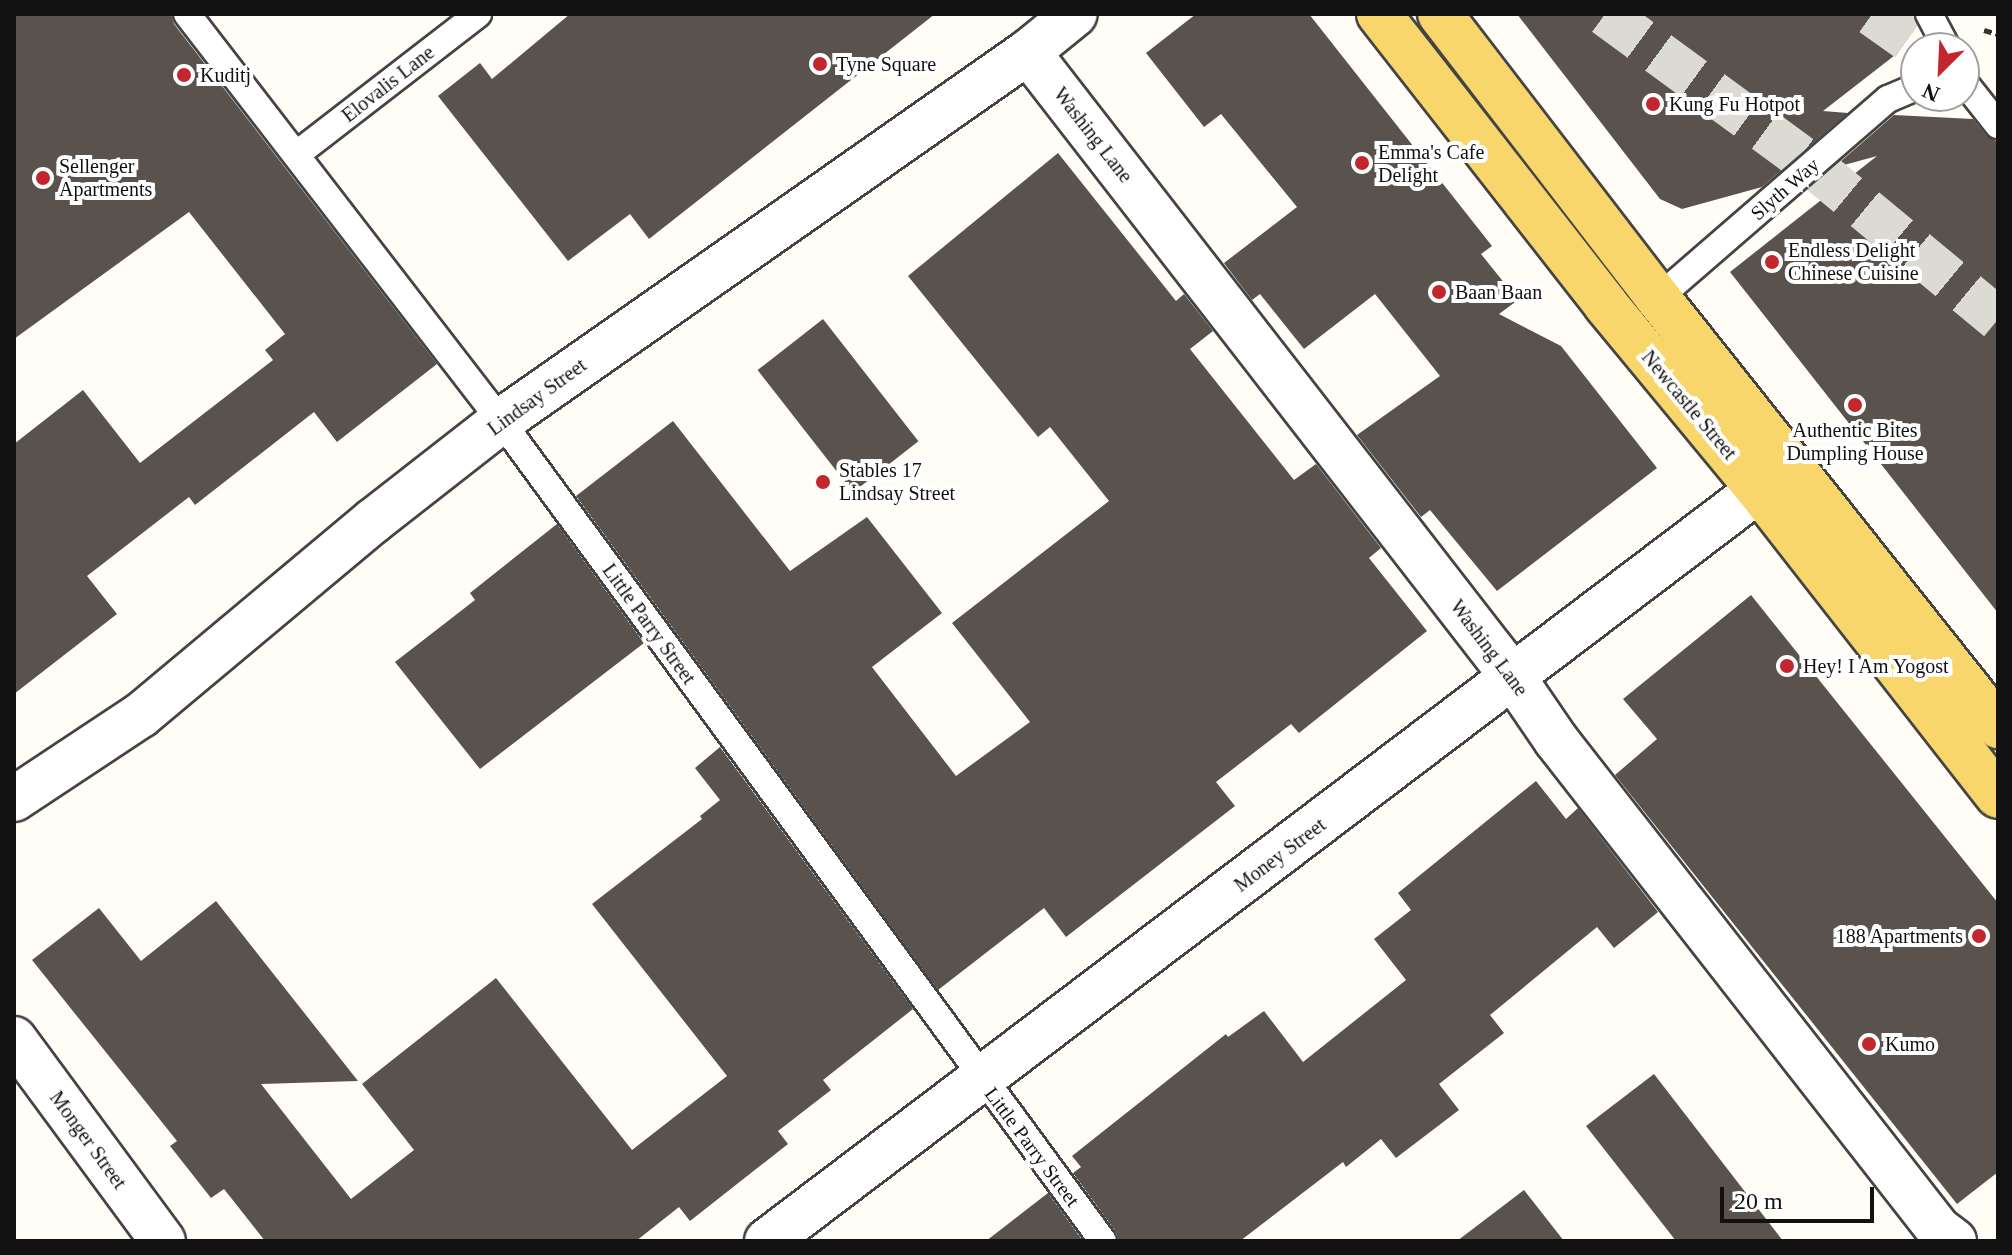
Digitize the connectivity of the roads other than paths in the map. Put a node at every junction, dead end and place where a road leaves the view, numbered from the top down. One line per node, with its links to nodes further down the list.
1 (187, 14): 12 (lane, Little Parry Street)
2 (478, 14): 12 (lane, Elovalis Lane)
3 (1075, 14): 8 (street, Lindsay Street)
4 (1379, 14): 15 (main road, Newcastle Street)
5 (1440, 14): 13 (main road, Newcastle Street)
6 (1929, 14): 7 (lane)
7 (1939, 32)
8 (1028, 52): 14 (street, Lindsay Street); 16 (street, Washing Lane)
9 (1900, 94): 13 (lane, Slyth Way)
10 (1980, 103): 11 (lane)
11 (1998, 125)
12 (297, 154): 14 (lane, Little Parry Street)
13 (1658, 298): 15 (main road, Newcastle Street)
14 (501, 421): 19 (street, Lindsay Street); 21 (lane, Little Parry Street)
15 (1775, 478): 16 (street, Money Street); 17 (main road, Newcastle Street); 18 (main road, Newcastle Street)
16 (1513, 677): 21 (street, Money Street); 25 (street, Washing Lane)
17 (1998, 726)
18 (1998, 796)
19 (14, 799)
20 (14, 1039): 22 (street, Monger Street)
21 (982, 1081): 23 (street, Money Street); 24 (lane, Little Parry Street)
22 (163, 1241)
23 (767, 1241)
24 (1103, 1241)
25 (1954, 1241)

